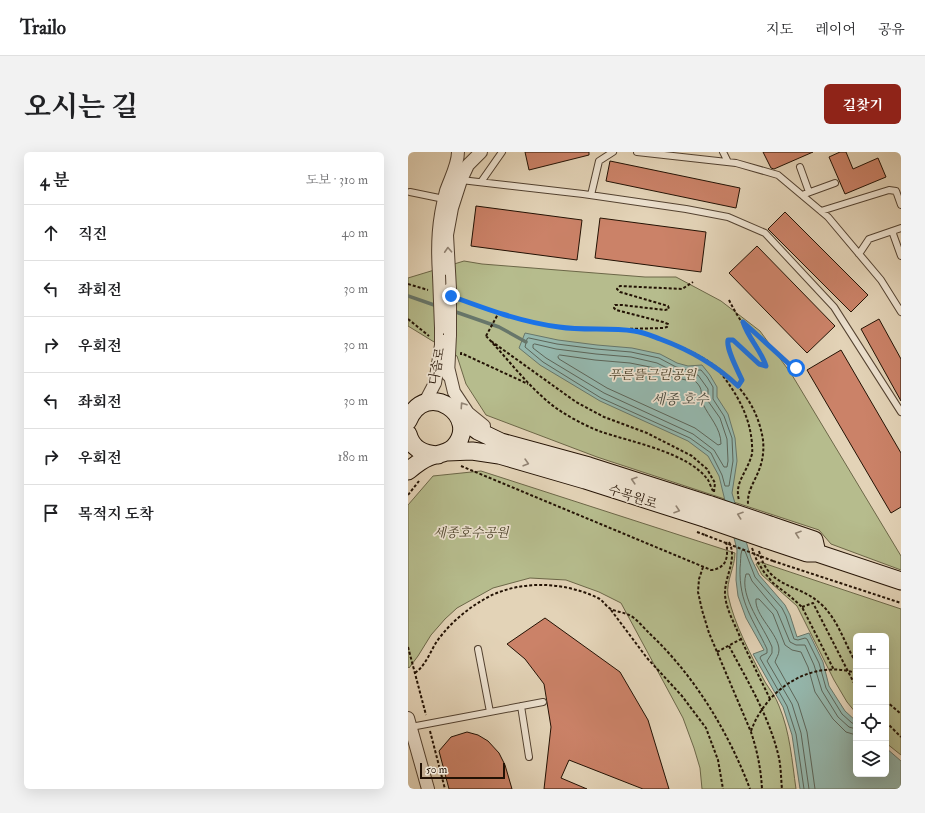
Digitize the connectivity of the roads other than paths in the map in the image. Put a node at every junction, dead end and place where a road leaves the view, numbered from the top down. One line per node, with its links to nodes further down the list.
1 (458, 152): 17 (street)
2 (481, 152): 10 (street)
3 (502, 152): 11 (lane)
4 (613, 152): 15 (lane)
5 (637, 152): 7 (lane)
6 (723, 152): 8 (lane)
7 (695, 155): 8 (lane)
8 (728, 162): 16 (lane)
9 (800, 167): 14 (lane)
10 (461, 180): 11 (lane); 25 (street, one-way to 10, bridge)
11 (481, 182): 15 (lane)
12 (835, 183): 14 (lane)
13 (410, 192): 17 (lane)
14 (809, 192): 16 (lane)
15 (591, 195): 30 (lane)
16 (802, 195): 19 (lane)
17 (444, 199): 25 (street, bridge)
18 (901, 205): 19 (lane)
19 (822, 212): 22 (lane)
20 (901, 228): 21 (lane)
21 (892, 231): 22 (lane); 23 (lane)
22 (859, 254): 24 (lane)
23 (901, 256)
24 (901, 312)
25 (446, 331): 26 (street, 다솜로); 27 (street, 다솜로)
26 (448, 366): 29 (street, 다솜로); 33 (street, 수목원로, one-way to 26)
27 (425, 402): 28 (street); 29 (street, 다솜로); 31 (street, 다솜로)
28 (408, 405)
29 (455, 412): 33 (street, 수목원로); 34 (street, 다솜로)
30 (901, 412)
31 (408, 421)
32 (408, 434): 34 (street)
33 (500, 448): 34 (street, 수목원로); 35 (street); 36 (street, 수목원로, bridge)
34 (442, 453): 35 (street, 다솜로)
35 (412, 476)
36 (901, 581)
37 (478, 649): 40 (lane)
38 (543, 702): 39 (lane)
39 (521, 706): 40 (lane); 42 (lane)
40 (490, 712): 41 (lane)
41 (409, 722): 43 (street)
42 (529, 757)
43 (428, 789)

